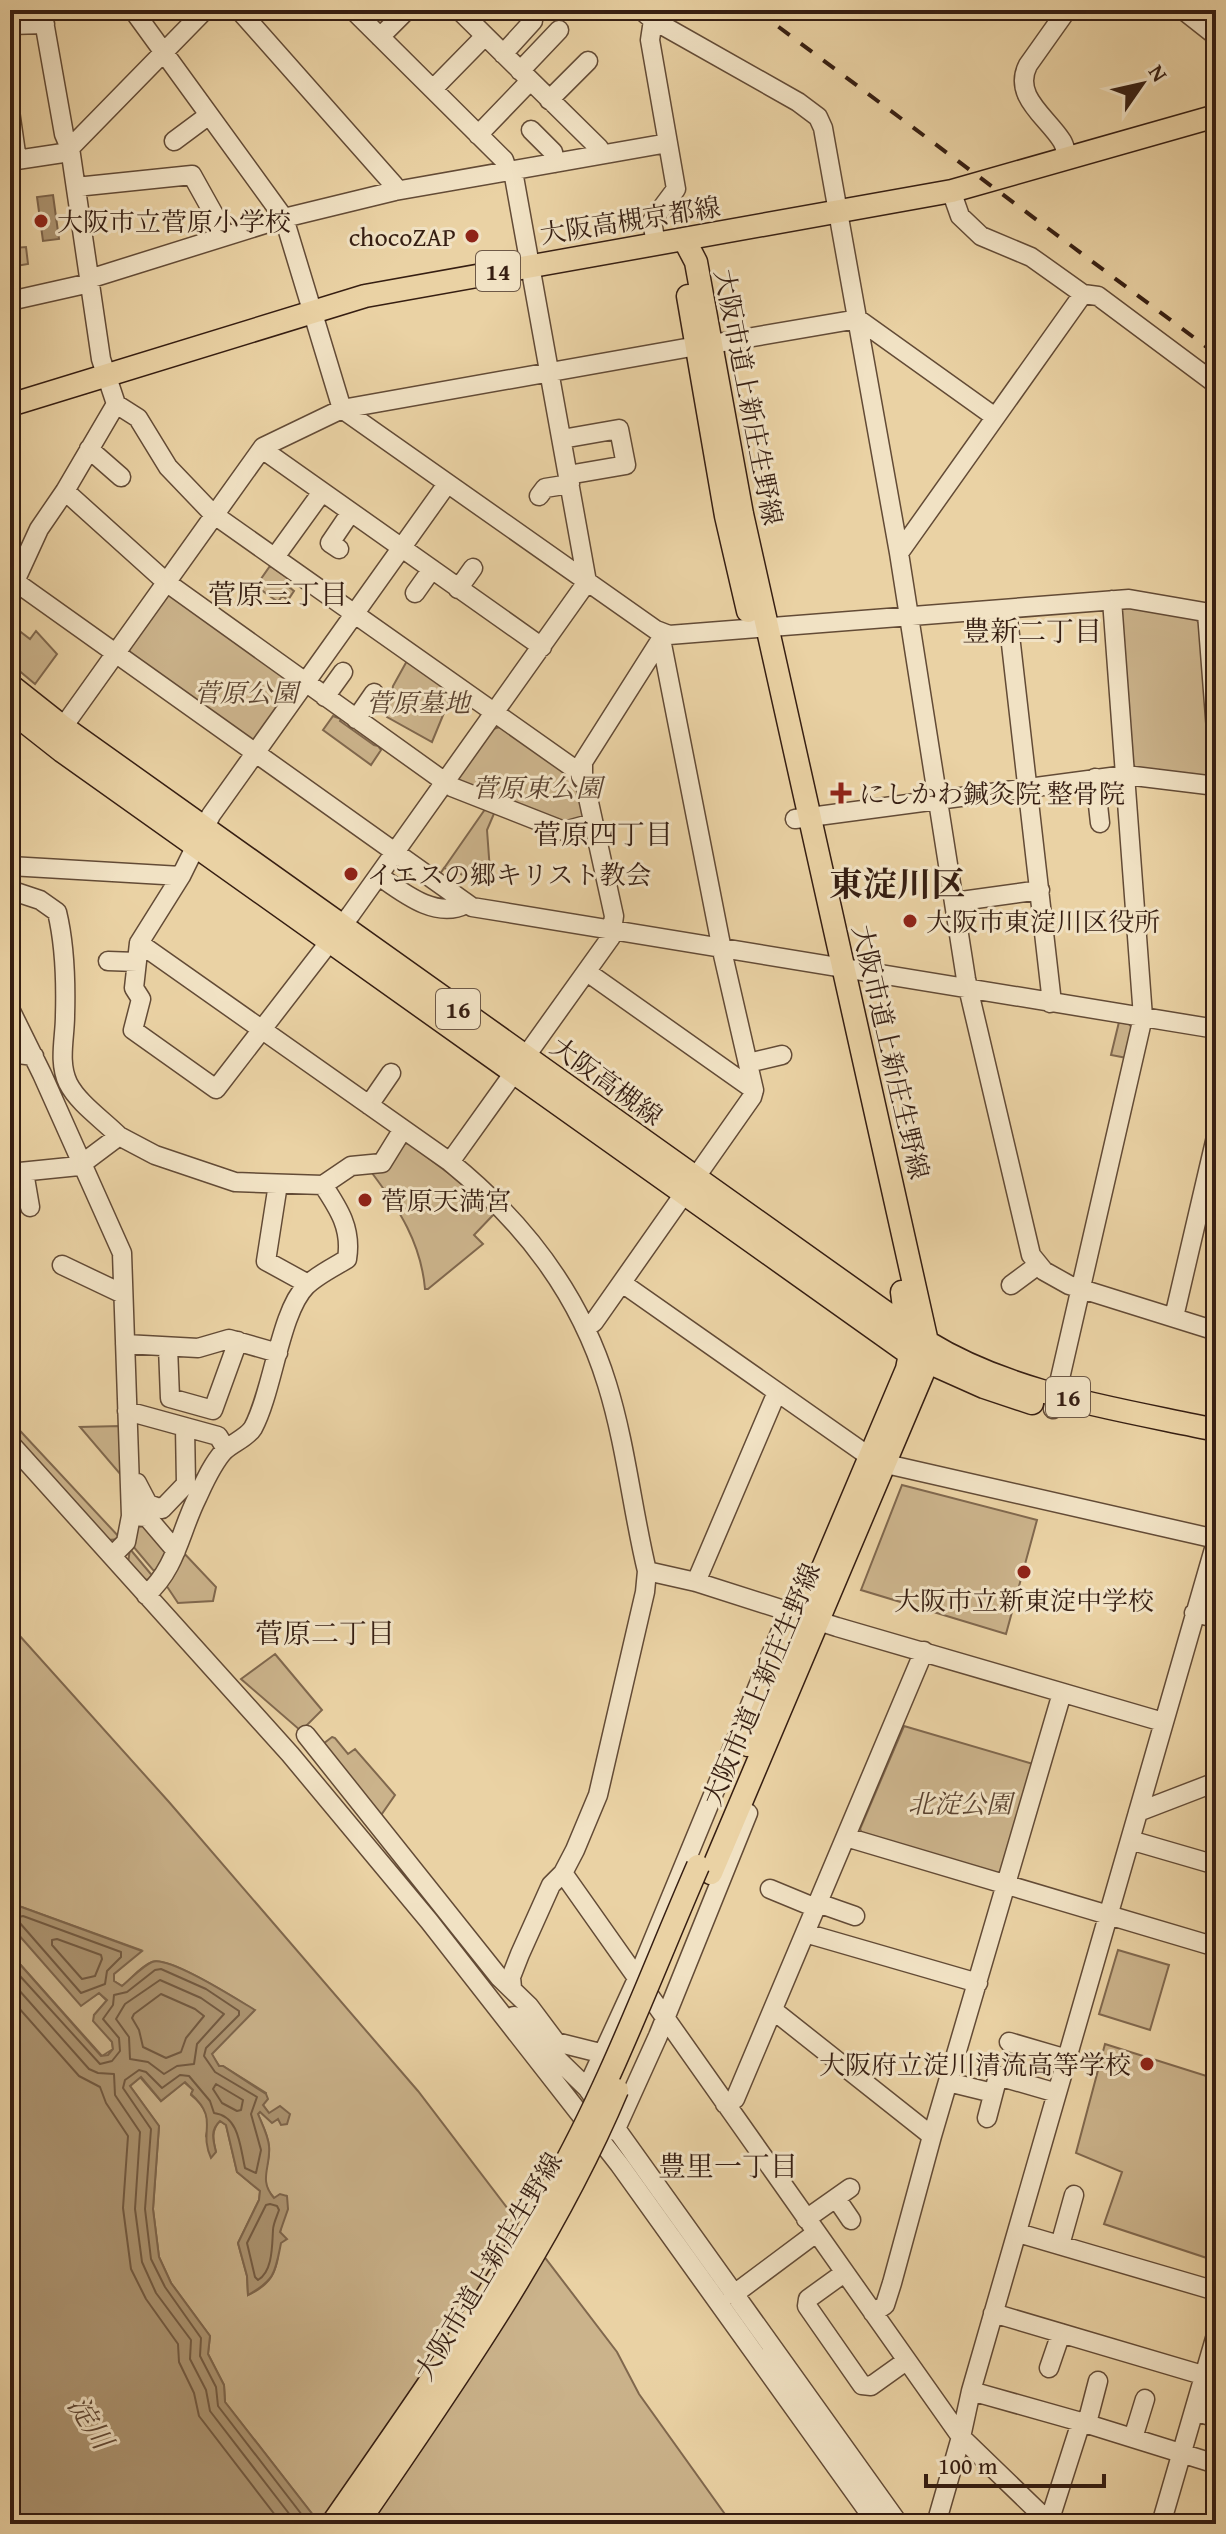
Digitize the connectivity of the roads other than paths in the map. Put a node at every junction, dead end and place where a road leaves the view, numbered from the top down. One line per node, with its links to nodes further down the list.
1 (133, 10): 17 (street)
2 (205, 10): 17 (street)
3 (239, 10): 37 (street)
4 (353, 10): 16 (street)
5 (407, 10): 16 (street)
6 (459, 10): 14 (street)
7 (1067, 10): 32 (street)
8 (1183, 10): 15 (street)
9 (651, 13): 29 (street); 39 (street)
10 (43, 17): 12 (street); 30 (street)
11 (533, 21): 18 (street)
12 (10, 25)
13 (559, 30): 20 (street)
14 (485, 36): 18 (street); 21 (street)
15 (1216, 36)
16 (380, 37): 21 (street)
17 (163, 53): 24 (street); 30 (street)
18 (503, 54): 20 (street)
19 (588, 61): 22 (street)
20 (525, 76): 22 (street); 27 (street)
21 (433, 89): 27 (street)
22 (549, 100): 31 (street)
23 (10, 111): 33 (street)
24 (209, 115): 28 (street); 40 (street)
25 (1216, 116): 32 (main road, 大阪高槻京都線 / 14)
26 (531, 130): 34 (street)
27 (478, 135): 35 (street)
28 (174, 141)
29 (668, 143): 31 (street); 43 (street)
30 (70, 148): 33 (street); 36 (street)
31 (601, 154): 34 (street)
32 (1068, 158): 39 (main road, 大阪高槻京都線 / 14)
33 (14, 160)
34 (555, 163): 35 (street)
35 (511, 171): 37 (street); 44 (street)
36 (76, 187): 41 (street); 45 (street)
37 (395, 191): 40 (street)
38 (954, 199): 46 (street)
39 (839, 212): 42 (main road, 大阪高槻京都線 / 14); 49 (street)
40 (284, 218): 41 (street); 48 (street)
41 (226, 236): 45 (street)
42 (684, 239): 43 (main road, 大阪高槻京都線 / 14); 50 (main road, 大阪市道上新庄生野線)
43 (656, 244): 44 (main road, 大阪高槻京都線 / 14)
44 (531, 265): 48 (main road, 大阪高槻京都線 / 14); 51 (street)
45 (90, 281): 47 (street); 52 (street)
46 (1083, 294): 53 (street); 57 (street)
47 (10, 301)
48 (312, 311): 52 (main road, 大阪高槻京都線 / 14); 56 (street)
49 (858, 319): 50 (street); 57 (street); 71 (street)
50 (705, 345): 51 (street); 85 (main road, 大阪市道上新庄生野線)
51 (550, 372): 56 (street); 58 (street)
52 (107, 375): 54 (street); 55 (main road, 大阪高槻京都線 / 14)
53 (1216, 384)
54 (116, 404): 59 (street); 68 (street)
55 (10, 405)
56 (342, 409): 60 (street); 63 (street)
57 (995, 417): 71 (street)
58 (562, 439): 62 (street); 62 (street)
59 (89, 449): 61 (street); 64 (street)
60 (262, 449): 65 (street); 68 (street)
61 (121, 477)
62 (569, 480): 66 (street); 76 (street)
63 (447, 484): 69 (street); 76 (street)
64 (65, 491): 75 (street); 77 (street)
65 (322, 492): 67 (street); 72 (street)
66 (539, 496)
67 (351, 512): 69 (street); 70 (street)
68 (213, 514): 72 (street); 75 (street)
69 (401, 547): 74 (street); 82 (street)
70 (339, 549)
71 (899, 553): 84 (street)
72 (275, 557): 82 (street)
73 (473, 568): 78 (street)
74 (432, 569): 78 (street); 79 (street)
75 (166, 582): 88 (street); 90 (street)
76 (587, 582): 86 (street); 87 (street)
77 (12, 583): 88 (street)
78 (458, 589): 87 (street)
79 (415, 593)
80 (1112, 600): 81 (street); 83 (street); 101 (street)
81 (1007, 609): 84 (street); 104 (street)
82 (355, 613): 90 (street); 95 (street)
83 (1212, 614): 98 (street)
84 (909, 616): 85 (street); 106 (street)
85 (759, 627): 86 (street); 107 (main road, 大阪市道上新庄生野線)
86 (662, 636): 100 (street); 121 (street)
87 (542, 647): 95 (street)
88 (116, 652): 97 (street); 99 (street)
89 (343, 672): 93 (street)
90 (305, 682): 93 (street); 99 (street)
91 (10, 685): 97 (main road, 大阪高槻線 / 16)
92 (374, 693): 96 (street)
93 (325, 697): 96 (street)
94 (10, 710): 110 (main road, 大阪高槻線 / 16)
95 (496, 714): 100 (street); 103 (street)
96 (356, 719): 103 (street)
97 (63, 727): 110 (main road, 大阪高槻線 / 16)
98 (1216, 730)
99 (256, 752): 110 (street); 111 (street)
100 (583, 775): 108 (street)
101 (1126, 775): 102 (street); 105 (street); 129 (street)
102 (1095, 778): 104 (street); 109 (street)
103 (445, 783): 108 (street); 111 (street)
104 (1028, 786): 106 (street); 116 (street)
105 (1216, 786)
106 (938, 799): 107 (street); 117 (street)
107 (802, 817): 124 (main road, 大阪市道上新庄生野線)
108 (593, 823): 119 (street)
109 (1100, 823)
110 (201, 837): 113 (street); 120 (main road, 大阪高槻線 / 16)
111 (395, 853): 114 (street); 118 (street)
112 (10, 866): 113 (street)
113 (181, 876): 122 (street)
114 (379, 876): 118 (street); 120 (street)
115 (10, 890): 141 (street)
116 (1040, 890): 117 (street); 127 (street)
117 (954, 902): 126 (street)
118 (466, 904): 119 (street)
119 (613, 928): 121 (street); 125 (street)
120 (336, 934): 130 (street); 136 (main road, 大阪高槻線 / 16)
121 (722, 947): 124 (street); 135 (street)
122 (138, 952): 123 (street); 130 (street); 130 (street)
123 (108, 961)
124 (836, 966): 126 (street); 159 (main road, 大阪市道上新庄生野線); 164 (main road, 大阪市道上新庄生野線)
125 (587, 972): 136 (street); 138 (street)
126 (968, 989): 127 (street); 151 (street)
127 (1050, 1003): 129 (street)
128 (10, 1009): 134 (street)
129 (1143, 1017): 131 (street); 155 (street)
130 (262, 1029): 139 (street)
131 (1216, 1029)
132 (10, 1053): 134 (street)
133 (782, 1055): 135 (street)
134 (34, 1056): 144 (street)
135 (748, 1063): 138 (street)
136 (520, 1065): 143 (street); 148 (main road, 大阪高槻線 / 16)
137 (391, 1073): 139 (street)
138 (754, 1090): 148 (street)
139 (369, 1105): 140 (street)
140 (403, 1129): 143 (street); 147 (street)
141 (119, 1136): 144 (street); 146 (street)
142 (1216, 1137): 157 (street)
143 (450, 1162): 158 (street)
144 (83, 1164): 145 (street); 156 (street)
145 (17, 1172): 149 (street)
146 (278, 1184): 147 (street); 153 (street)
147 (323, 1185): 153 (street)
148 (690, 1186): 152 (street); 159 (main road, 大阪高槻線 / 16); 164 (main road, 大阪高槻線 / 16)
149 (30, 1207)
150 (62, 1265): 156 (street)
151 (1038, 1265): 154 (street); 155 (street)
152 (622, 1283): 158 (street); 166 (street)
153 (308, 1284): 165 (street)
154 (1011, 1284)
155 (1080, 1289): 157 (street); 167 (street)
156 (123, 1294): 162 (street)
157 (1174, 1317): 160 (street)
158 (586, 1328): 180 (street)
159 (908, 1328): 164 (main road, 大阪市道上新庄生野線)
160 (1216, 1331)
161 (238, 1341): 163 (street); 163 (street); 165 (street)
162 (125, 1344): 163 (street); 168 (street)
163 (168, 1347)
164 (921, 1352): 167 (main road, 大阪高槻線 / 16); 174 (main road, 大阪市道上新庄生野線)
165 (278, 1353): 173 (street)
166 (777, 1392): 174 (street); 181 (street)
167 (1055, 1402): 170 (main road, 大阪高槻線 / 16); 172 (main road, 大阪高槻線 / 16)
168 (127, 1411): 169 (street); 175 (street)
169 (185, 1427): 173 (street); 175 (street)
170 (1216, 1430)
171 (10, 1443): 179 (street)
172 (1216, 1445)
173 (226, 1449): 178 (street)
174 (878, 1461): 177 (street); 184 (main road, 大阪市道上新庄生野線)
175 (129, 1481): 176 (street)
176 (131, 1516): 178 (street); 179 (street)
177 (1216, 1541): 183 (street)
178 (176, 1551): 182 (street)
179 (112, 1556): 182 (street)
180 (647, 1571): 181 (street); 198 (street)
181 (696, 1582): 184 (street)
182 (146, 1595): 195 (street)
183 (1194, 1613): 185 (street); 188 (street)
184 (809, 1618): 186 (street); 197 (main road, 大阪市道上新庄生野線); 206 (street); 211 (street)
185 (1216, 1618)
186 (924, 1651): 187 (street); 193 (street)
187 (1062, 1693): 188 (street); 199 (street)
188 (1163, 1722): 191 (street)
189 (306, 1735): 192 (street)
190 (1216, 1782): 191 (street)
191 (1138, 1812): 194 (street)
192 (386, 1832): 195 (street); 208 (street)
193 (846, 1837): 199 (street); 201 (street)
194 (1130, 1840): 196 (street); 202 (street)
195 (367, 1844): 209 (street)
196 (1216, 1865)
197 (704, 1870): 249 (main road, 大阪市道上新庄生野線, bridge); 250 (main road, 大阪市道上新庄生野線, bridge)
198 (563, 1873): 206 (street); 208 (street)
199 (1006, 1883): 202 (street); 207 (street)
200 (770, 1889): 201 (street)
201 (817, 1905): 203 (street); 204 (street)
202 (1108, 1915): 205 (street); 214 (street)
203 (855, 1916)
204 (805, 1933): 207 (street); 210 (street)
205 (1216, 1947)
206 (637, 1979): 211 (street); 213 (street)
207 (978, 1983): 215 (street)
208 (512, 1988): 213 (street)
209 (497, 2008): 216 (street); 251 (street)
210 (773, 2010): 219 (street); 222 (street)
211 (664, 2019): 219 (street); 221 (street)
212 (1009, 2042): 214 (street)
213 (604, 2054): 216 (street)
214 (1067, 2059): 218 (street)
215 (948, 2082): 217 (street); 222 (street)
216 (587, 2088): 221 (street)
217 (993, 2093): 218 (street); 220 (street)
218 (1057, 2093): 226 (street)
219 (725, 2104): 225 (street)
220 (987, 2118)
221 (615, 2131): 230 (street)
222 (932, 2136): 231 (street)
223 (1074, 2195): 227 (street)
224 (851, 2220): 225 (street)
225 (811, 2226): 228 (street); 230 (street)
226 (1018, 2233): 227 (street); 232 (street)
227 (1060, 2245): 229 (street)
228 (844, 2273): 231 (street); 235 (street)
229 (1216, 2291)
230 (733, 2295): 252 (street)
231 (873, 2313): 235 (street)
232 (993, 2313): 233 (street); 239 (street)
233 (1061, 2333): 236 (street); 237 (street)
234 (1216, 2335): 237 (street)
235 (906, 2361): 244 (street)
236 (1049, 2368)
237 (1211, 2378): 241 (street)
238 (1098, 2381): 243 (street)
239 (971, 2391): 243 (street); 244 (street)
240 (1145, 2399): 245 (street)
241 (1195, 2411): 242 (street); 246 (street)
242 (1216, 2418)
243 (1084, 2422): 245 (street); 248 (street)
244 (961, 2437): 248 (street); 253 (street)
245 (1133, 2438): 246 (street)
246 (1182, 2455): 247 (street); 254 (street)
247 (1216, 2464)
248 (1050, 2523)
249 (332, 2524)
250 (357, 2524)
251 (877, 2524)
252 (899, 2524)
253 (936, 2524)
254 (1161, 2524)

